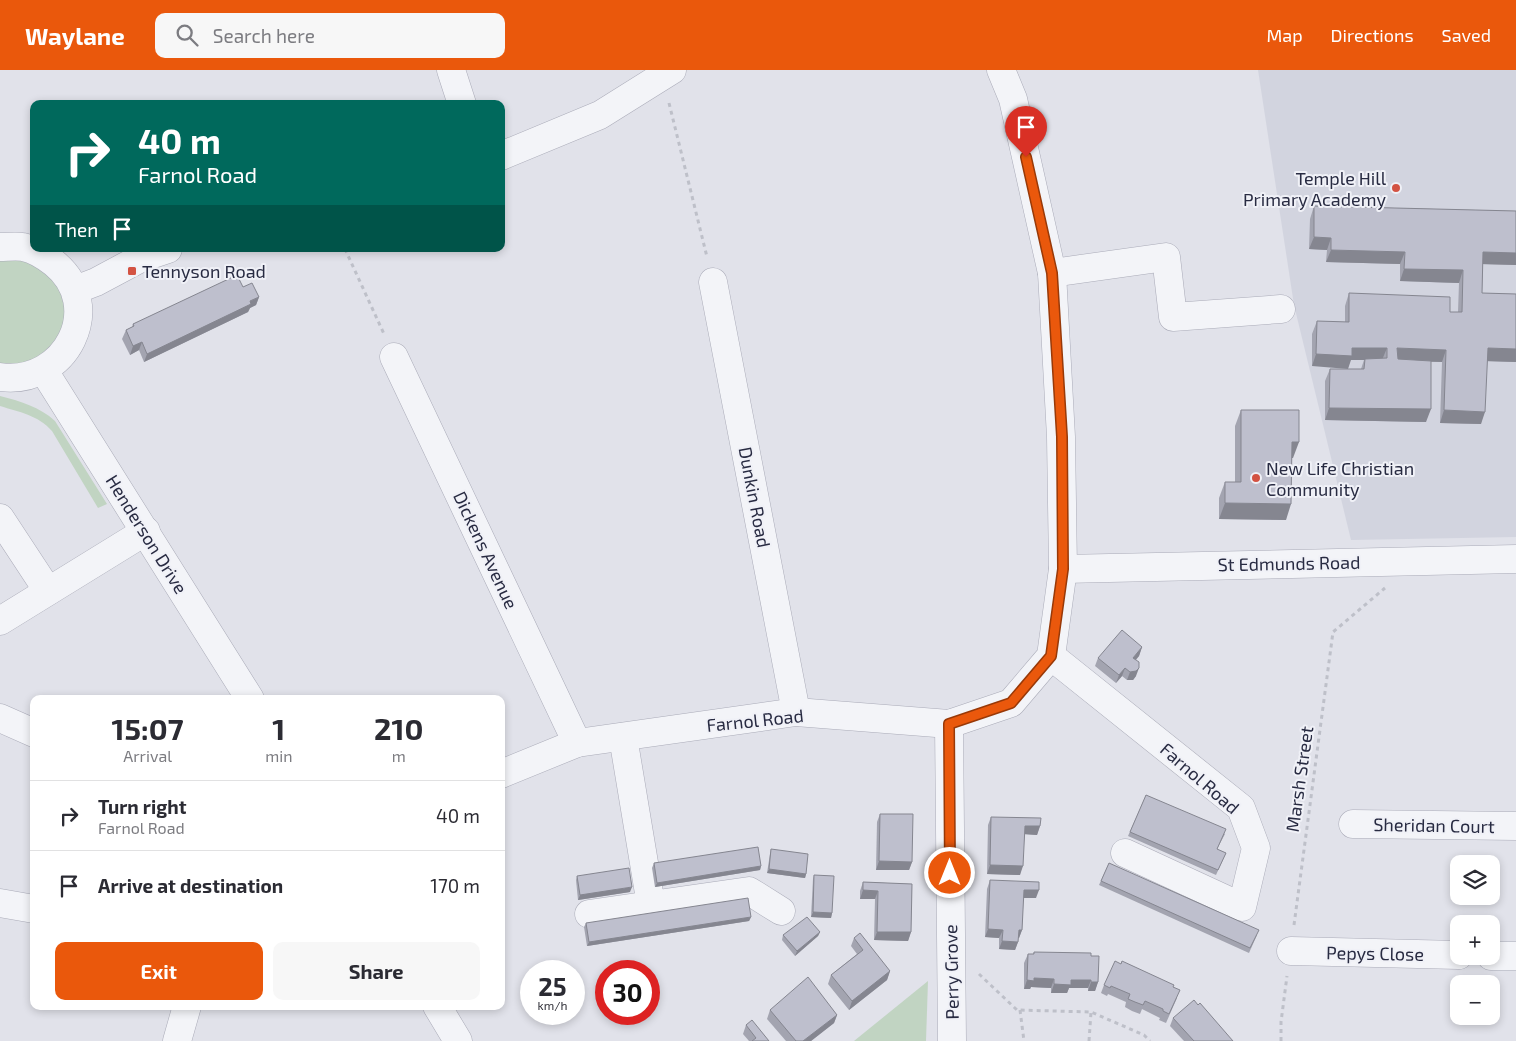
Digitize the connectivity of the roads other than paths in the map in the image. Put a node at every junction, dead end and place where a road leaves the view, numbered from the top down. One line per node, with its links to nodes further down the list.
1 (451, 70): 4 (street)
2 (1001, 70): 10 (street)
3 (667, 73): 5 (street)
4 (461, 100)
5 (505, 154)
6 (0, 247): 7 (street)
7 (30, 250)
8 (37, 252): 12 (street)
9 (159, 252): 12 (street)
10 (1052, 273): 13 (street); 20 (street)
11 (713, 282): 25 (street, Dunkin Road)
12 (74, 290): 15 (street)
13 (1281, 309)
14 (394, 357): 30 (street, Dickens Avenue)
15 (44, 371): 16 (street); 18 (street, Henderson Drive)
16 (0, 377)
17 (0, 518): 21 (street)
18 (146, 531): 21 (street); 24 (street, Henderson Drive)
19 (1516, 559): 20 (street, St Edmunds Road)
20 (1063, 569): 23 (street)
21 (48, 591): 22 (street)
22 (0, 621)
23 (1051, 656): 27 (street, Farnol Road); 34 (street, Farnol Road)
24 (248, 695)
25 (796, 712): 27 (street, Farnol Road); 29 (street, Farnol Road)
26 (0, 718): 28 (street)
27 (949, 724): 48 (street, Perry Grove)
28 (30, 732)
29 (623, 737): 30 (street, Farnol Road); 36 (street)
30 (577, 743): 31 (street, Farnol Road)
31 (505, 772)
32 (1353, 824): 33 (street, Sheridan Court)
33 (1516, 826)
34 (1124, 853)
35 (0, 903): 37 (street)
36 (651, 905): 38 (street); 39 (street)
37 (30, 908)
38 (781, 911)
39 (589, 914)
40 (1290, 951): 41 (street, Pepys Close)
41 (1450, 955)
42 (1500, 956): 43 (street)
43 (1516, 956)
44 (186, 1010): 46 (street)
45 (439, 1010): 47 (street)
46 (177, 1041)
47 (458, 1041)
48 (952, 1041)

